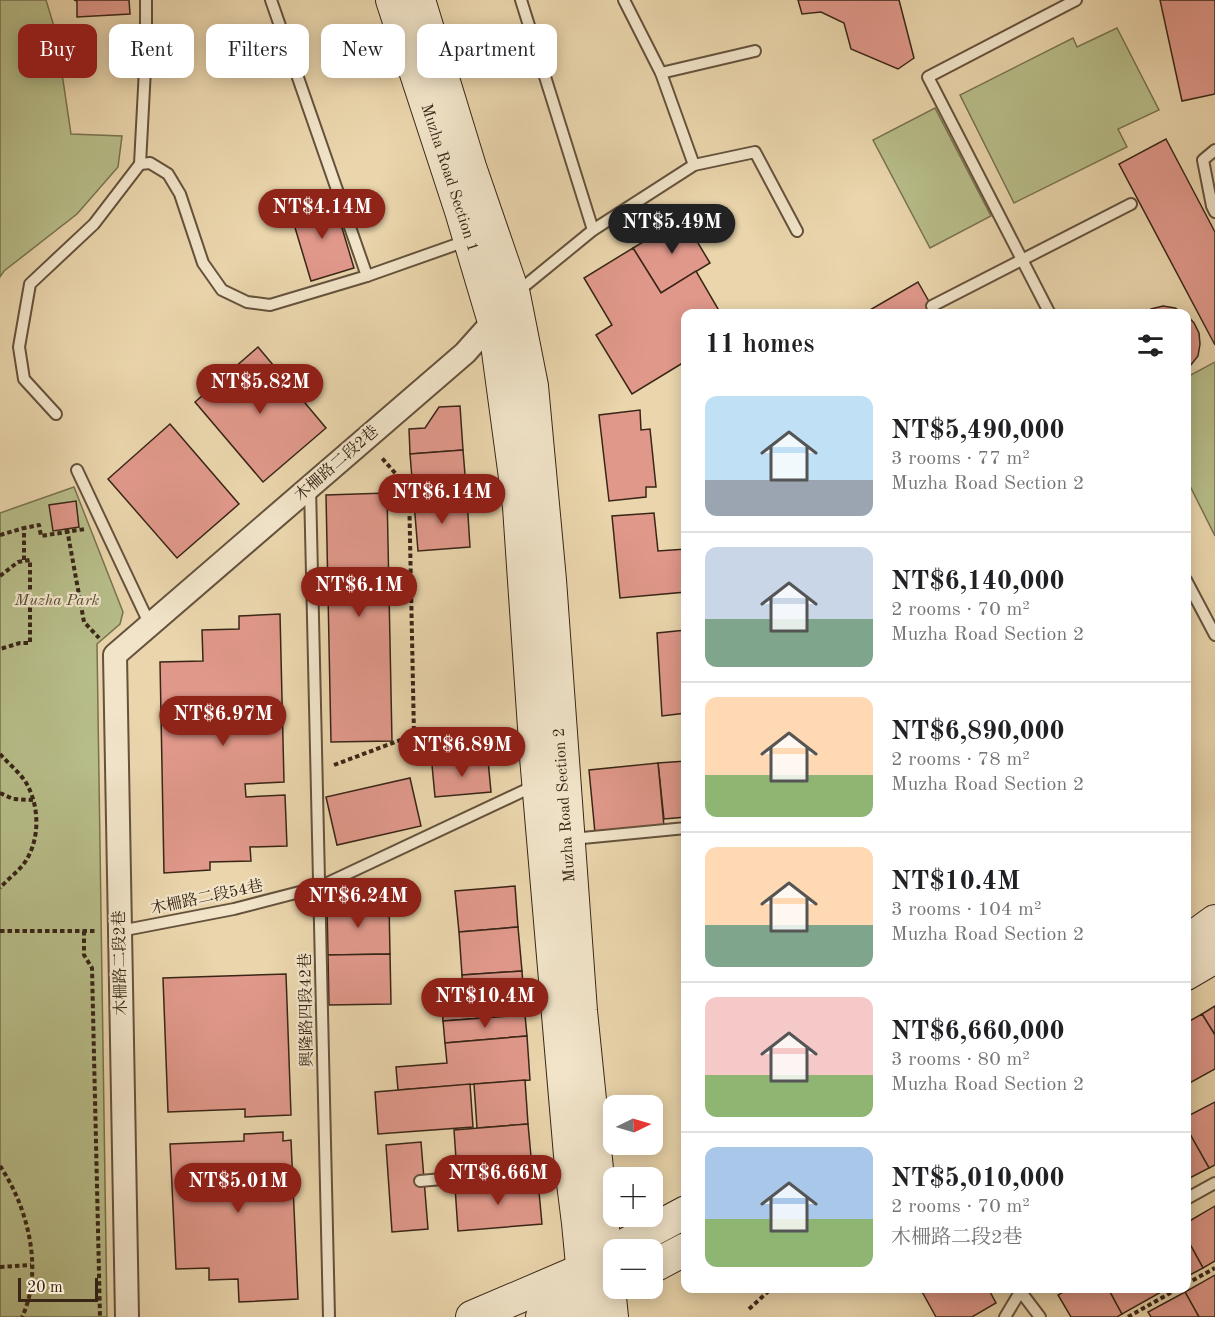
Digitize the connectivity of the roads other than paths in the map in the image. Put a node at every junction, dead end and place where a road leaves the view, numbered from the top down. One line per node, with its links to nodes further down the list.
1 (146, 0): 11 (lane)
2 (271, 0): 19 (lane)
3 (392, 0): 17 (main road, Muzha Road Section 1)
4 (419, 0): 20 (main road, Muzha Road Section 1)
5 (521, 0): 15 (lane)
6 (624, 0): 9 (lane)
7 (1076, 0): 18 (lane)
8 (755, 51): 9 (lane)
9 (661, 73): 12 (lane)
10 (1215, 150): 14 (lane)
11 (140, 164): 19 (lane); 24 (lane)
12 (694, 165): 15 (lane); 16 (lane)
13 (1131, 204): 18 (lane)
14 (1215, 212)
15 (593, 230): 20 (lane)
16 (797, 231)
17 (470, 240): 19 (lane); 23 (main road, Muzha Road Section 1)
18 (1022, 260): 21 (lane); 22 (lane)
19 (367, 276)
20 (514, 295): 23 (street, 木柵路二段2巷); 30 (main road, Muzha Road Section 2)
21 (932, 306)
22 (1047, 309)
23 (494, 322): 26 (street, 木柵路二段2巷); 30 (main road, Muzha Road Section 2)
24 (56, 414)
25 (77, 470): 28 (lane)
26 (310, 487): 28 (street, 木柵路二段2巷); 33 (lane, 興隆路四段42巷)
27 (1191, 589): 29 (lane)
28 (150, 625): 35 (street, 木柵路二段2巷)
29 (1215, 635)
30 (551, 782): 32 (main road, Muzha Road Section 2); 33 (lane, 木柵路二段54巷); 39 (main road, Muzha Road Section 2)
31 (681, 829): 32 (lane)
32 (568, 840): 47 (main road, Muzha Road Section 2)
33 (320, 887): 35 (lane, 木柵路二段54巷); 52 (lane, 興隆路四段42巷)
34 (1215, 921): 36 (main road)
35 (120, 931): 51 (street, 木柵路二段2巷)
36 (1191, 938)
37 (1215, 957): 38 (main road)
38 (1191, 971)
39 (571, 1167): 40 (lane); 47 (main road, Muzha Road Section 2)
40 (420, 1181)
41 (1215, 1183): 42 (lane)
42 (1191, 1196)
43 (681, 1216): 44 (main road)
44 (654, 1239)
45 (681, 1252): 46 (main road)
46 (663, 1261)
47 (603, 1281): 53 (main road); 54 (main road)
48 (1020, 1293): 55 (lane)
49 (1024, 1293): 50 (lane)
50 (1036, 1316)
51 (127, 1317)
52 (329, 1317)
53 (472, 1317)
54 (542, 1317)
55 (1005, 1317)

